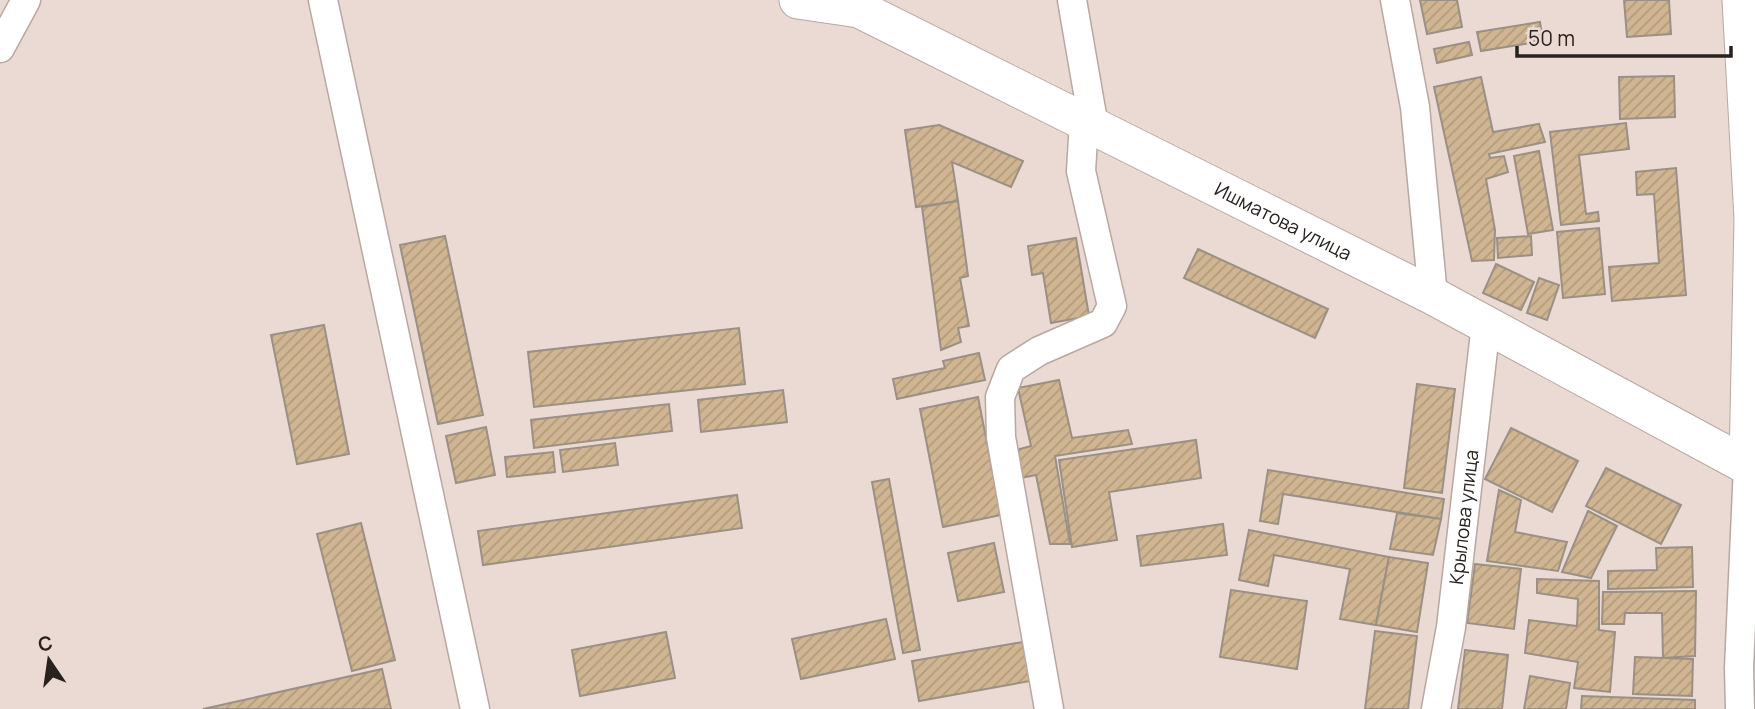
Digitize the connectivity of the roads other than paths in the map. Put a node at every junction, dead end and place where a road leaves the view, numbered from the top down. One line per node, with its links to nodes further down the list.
1 (26, 0): 7 (street)
2 (323, 0): 13 (street)
3 (799, 0): 8 (main road, Ишматова улица)
4 (1072, 0): 8 (street)
5 (1395, 0): 10 (street)
6 (1741, 0): 9 (main road)
7 (0, 48)
8 (1089, 125): 10 (main road, Ишматова улица); 14 (street)
9 (1754, 219): 12 (main road)
10 (1433, 296): 11 (main road, Ишматова улица)
11 (1486, 324): 12 (main road, Ишматова улица); 15 (street, Крылова улица)
12 (1752, 468): 16 (street)
13 (475, 709)
14 (1049, 709)
15 (1436, 709)
16 (1740, 709)

